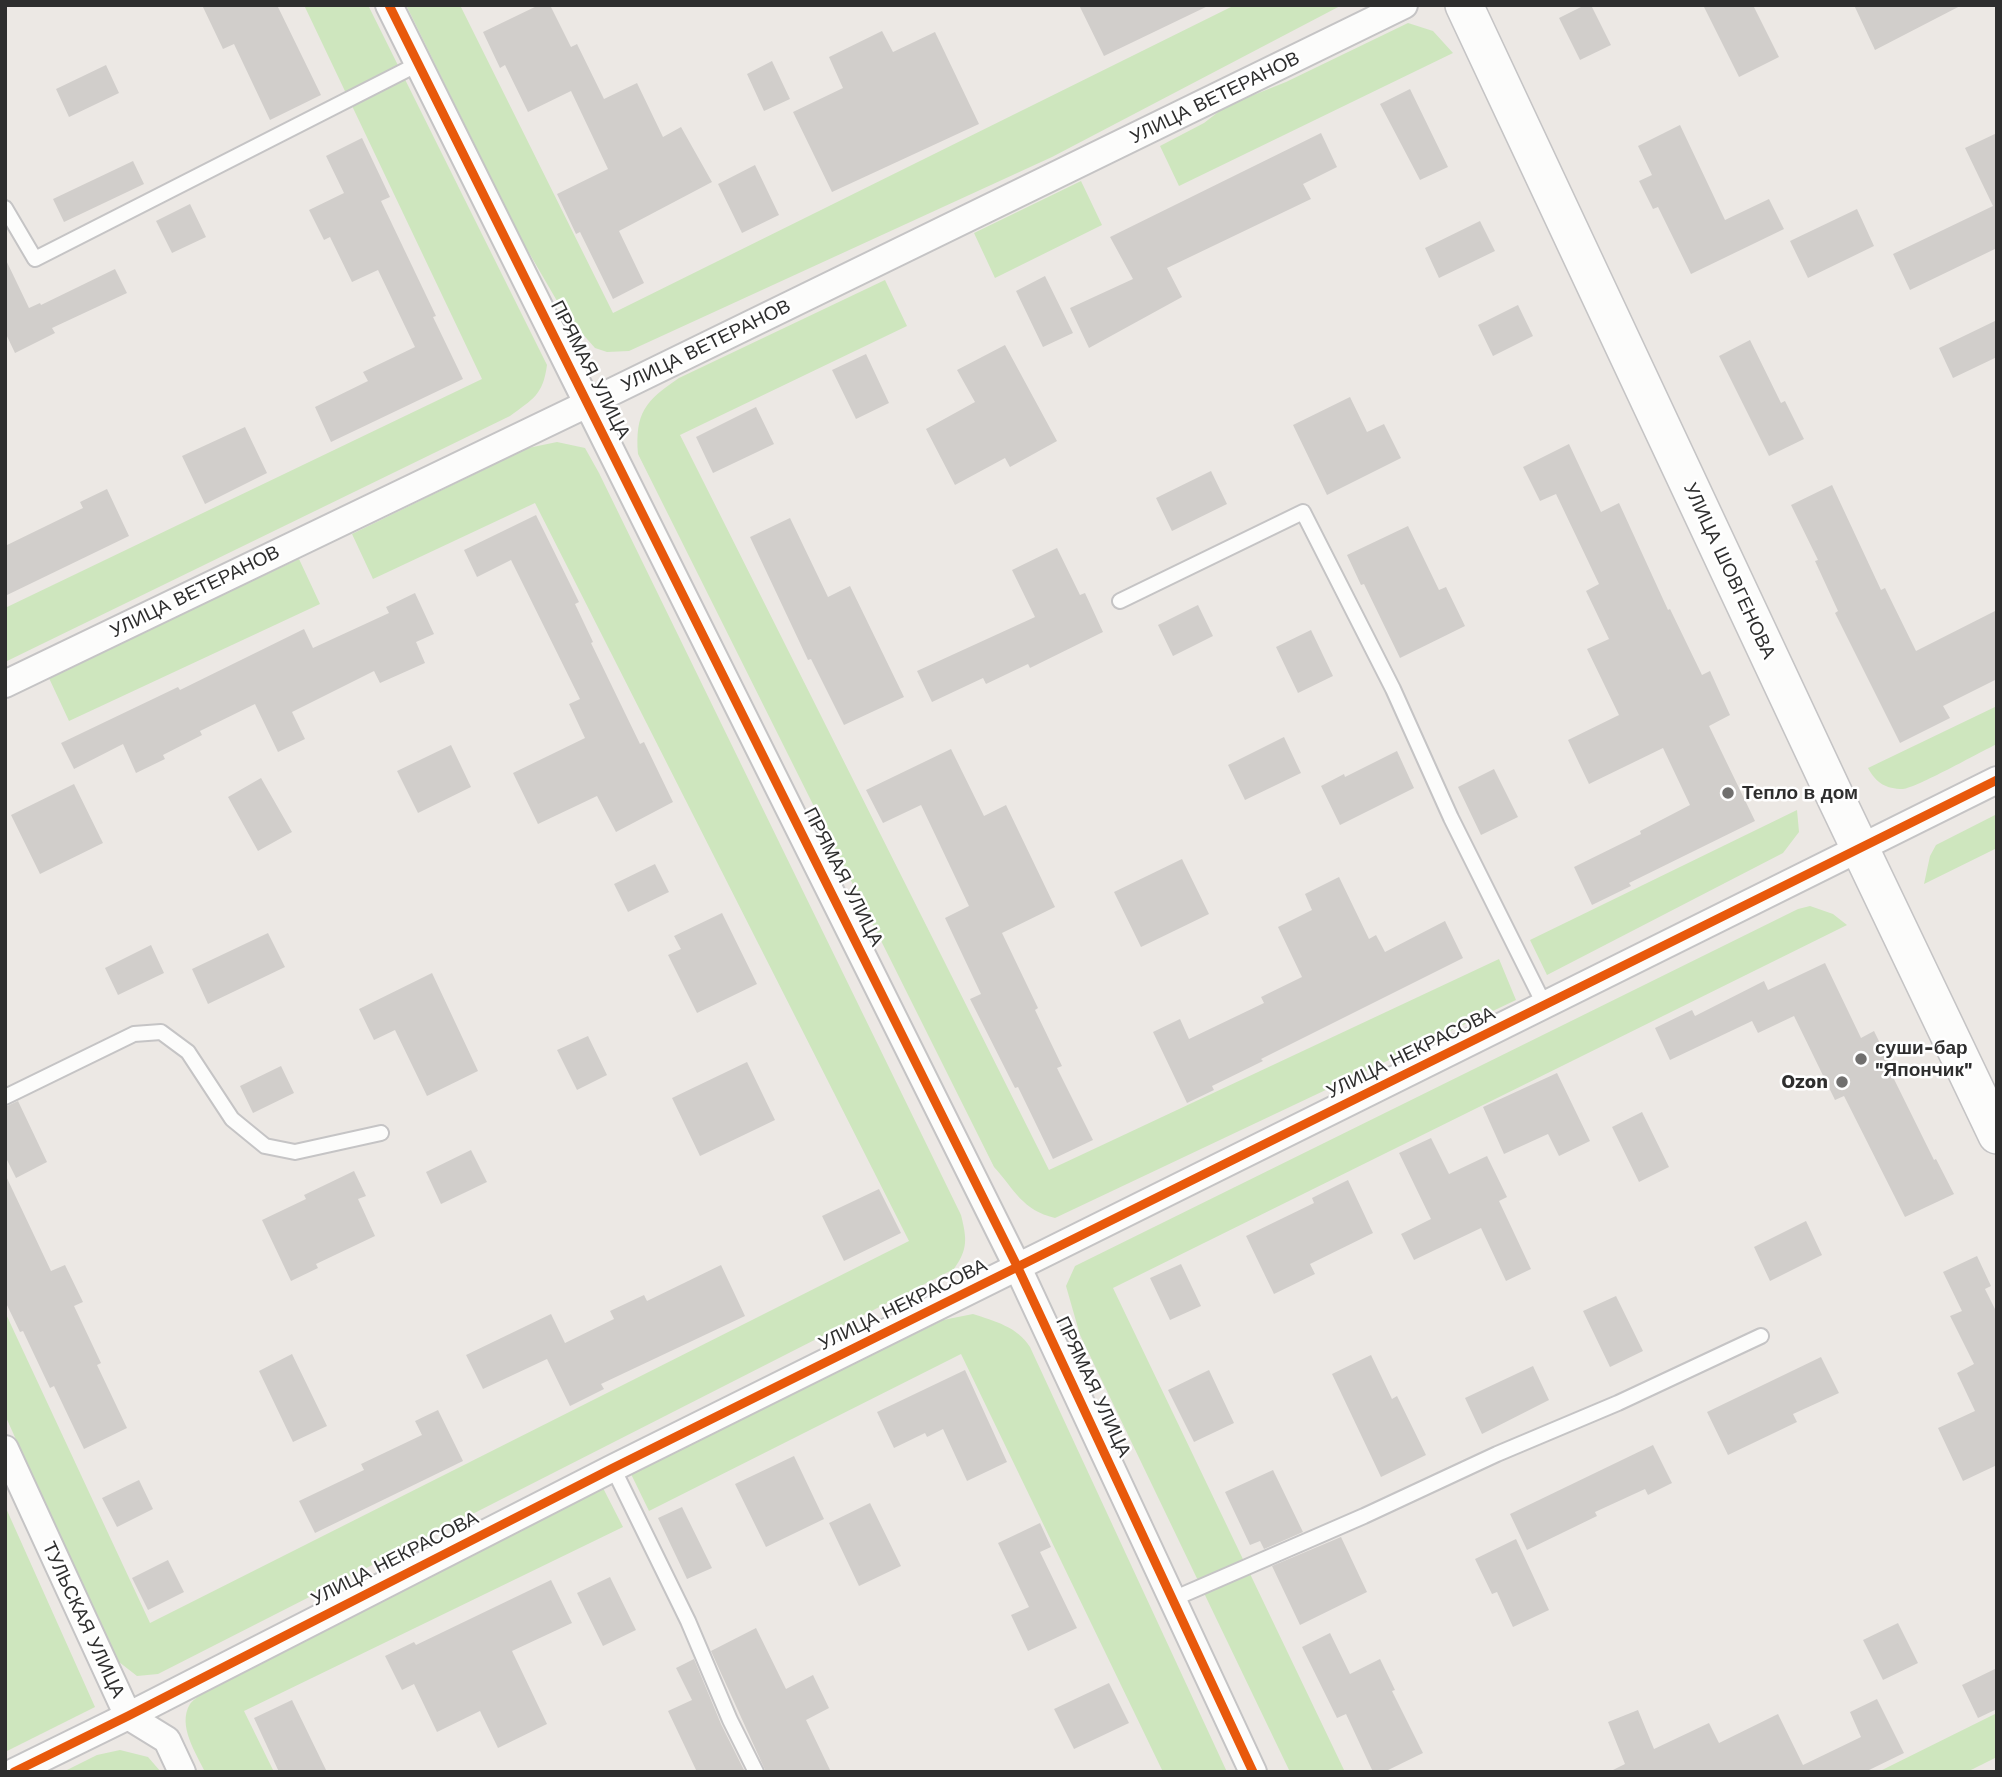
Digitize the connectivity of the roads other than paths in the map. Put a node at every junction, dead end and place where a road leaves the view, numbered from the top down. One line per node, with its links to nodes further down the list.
1 (388, 5): 4 (street, ПРЯМАЯ УЛИЦА)
2 (1404, 5): 6 (street, УЛИЦА ВЕТЕРАНОВ)
3 (1464, 5): 10 (main road, УЛИЦА ШОВГЕНОВА)
4 (418, 64): 5 (lane); 6 (street, ПРЯМАЯ УЛИЦА)
5 (5, 208)
6 (587, 404): 8 (street, УЛИЦА ВЕТЕРАНОВ); 15 (street, ПРЯМАЯ УЛИЦА)
7 (1120, 601): 11 (lane)
8 (5, 684)
9 (1997, 780): 10 (street, УЛИЦА НЕКРАСОВА)
10 (1861, 848): 11 (street, УЛИЦА НЕКРАСОВА); 14 (main road, УЛИЦА ШОВГЕНОВА)
11 (1545, 1006): 15 (street, УЛИЦА НЕКРАСОВА)
12 (5, 1097): 13 (lane)
13 (381, 1133)
14 (1997, 1135)
15 (1018, 1268): 18 (street, УЛИЦА НЕКРАСОВА); 19 (street, ПРЯМАЯ УЛИЦА)
16 (1761, 1336): 19 (lane)
17 (5, 1449): 20 (street, ТУЛЬСКАЯ УЛИЦА)
18 (613, 1468): 20 (street, УЛИЦА НЕКРАСОВА); 23 (lane)
19 (1173, 1600): 24 (street, ПРЯМАЯ УЛИЦА)
20 (128, 1716): 21 (street, УЛИЦА НЕКРАСОВА); 22 (street, ТУЛЬСКАЯ УЛИЦА)
21 (14, 1772)
22 (183, 1772)
23 (756, 1772)
24 (1253, 1772)

